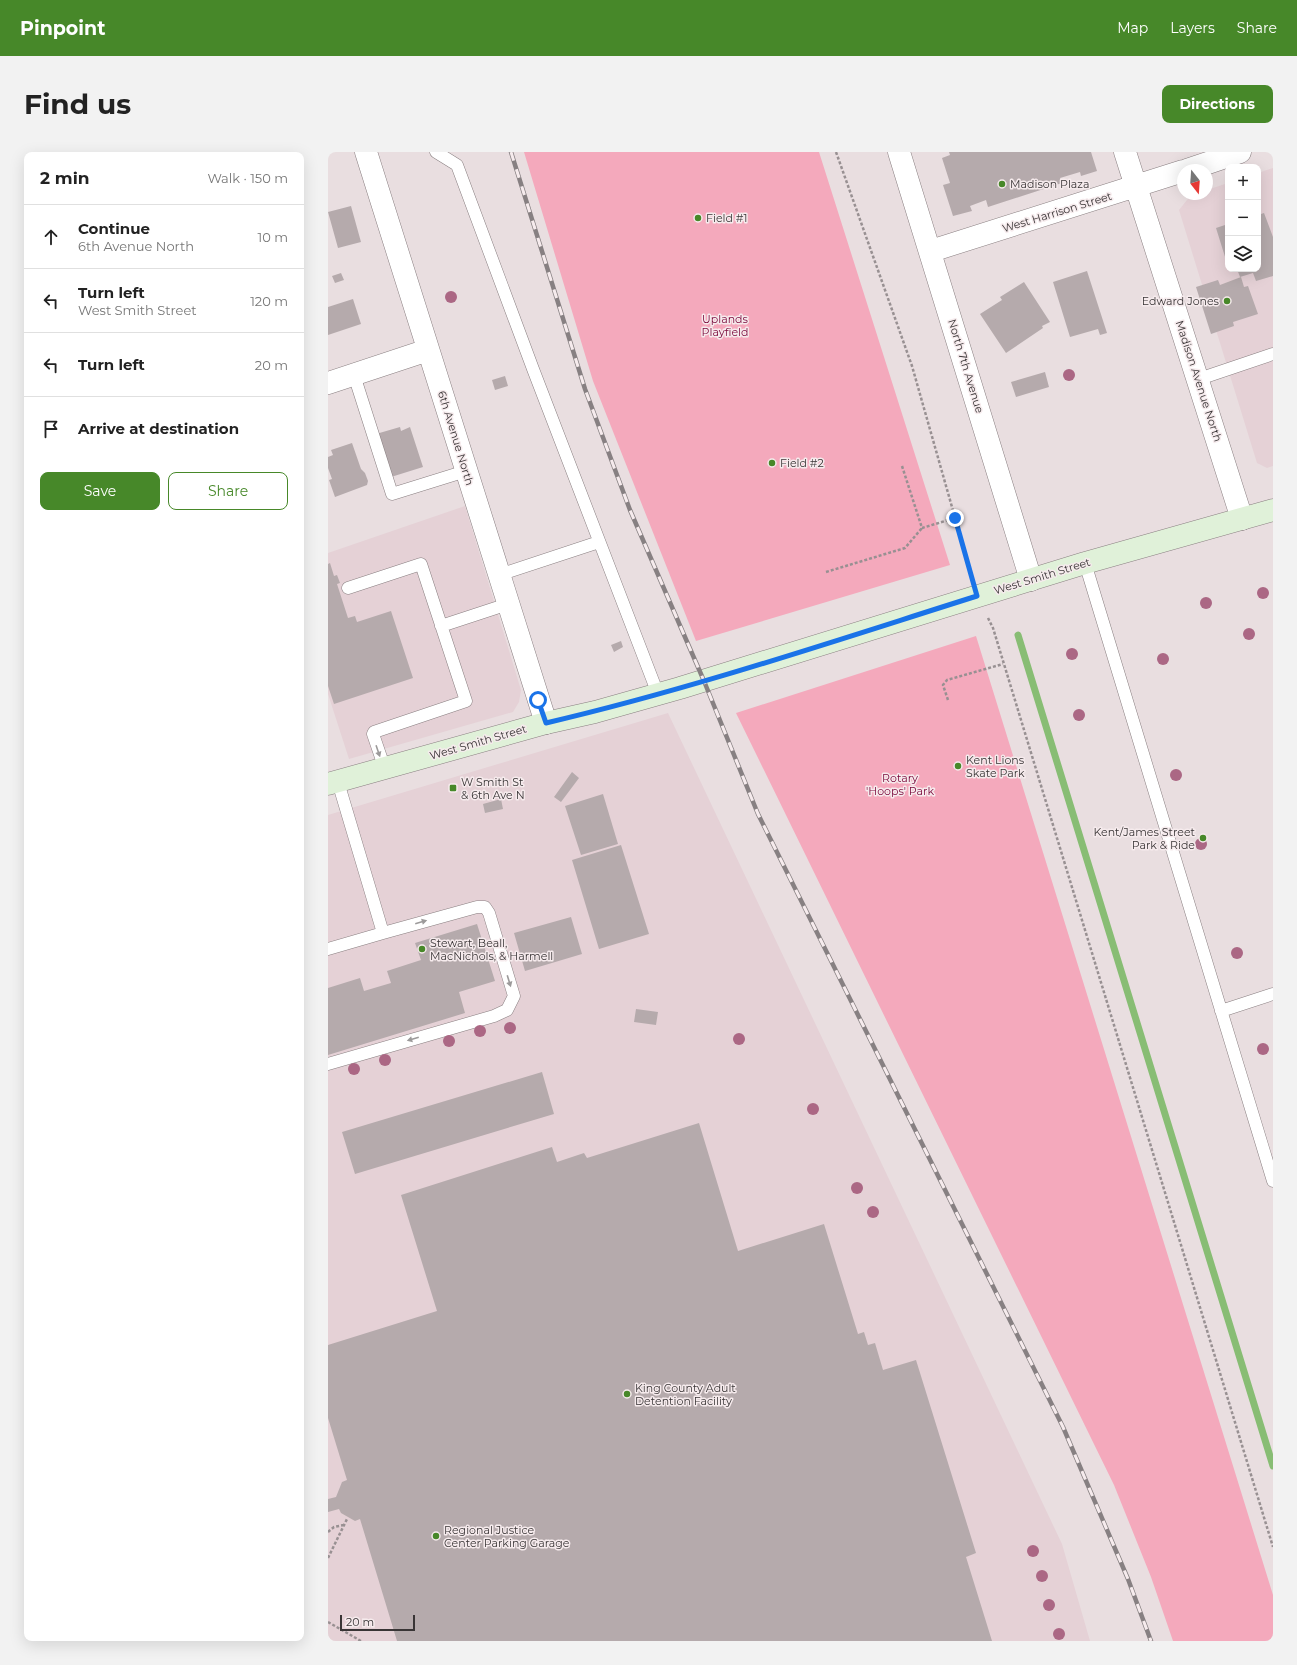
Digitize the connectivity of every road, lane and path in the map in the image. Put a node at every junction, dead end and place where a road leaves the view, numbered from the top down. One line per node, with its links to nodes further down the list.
1 (366, 152): 11 (street, 6th Avenue North)
2 (436, 152): 22 (lane)
3 (836, 152): 19 (path)
4 (899, 152): 10 (street, North 7th Avenue)
5 (1125, 152): 9 (street, Madison Avenue North)
6 (1240, 152): 7 (street)
7 (1205, 164)
8 (1177, 173): 9 (street, West Harrison Street)
9 (1136, 187): 10 (street, West Harrison Street); 14 (street, Madison Avenue North)
10 (931, 251): 26 (street, North 7th Avenue)
11 (428, 350): 13 (street); 17 (street, 6th Avenue North)
12 (1273, 354): 14 (lane)
13 (354, 375): 15 (street); 17 (lane)
14 (1199, 379): 20 (street, Madison Avenue North)
15 (328, 383)
16 (902, 466): 21 (path)
17 (466, 471): 25 (street, 6th Avenue North)
18 (1273, 510): 20 (main road, West Smith Street)
19 (955, 518): 21 (path); 28 (path)
20 (1242, 519): 23 (main road, West Smith Street)
21 (922, 528): 24 (path)
22 (599, 542): 25 (lane); 32 (lane)
23 (1085, 562): 26 (main road, West Smith Street); 40 (lane)
24 (826, 572)
25 (499, 575): 29 (street, 6th Avenue North)
26 (1031, 580): 28 (main road, West Smith Street)
27 (348, 588): 30 (lane)
28 (977, 596): 31 (path); 32 (main road, West Smith Street)
29 (508, 604): 30 (lane); 34 (street, 6th Avenue North)
30 (441, 626): 35 (lane, one-way to 35)
31 (1003, 664): 33 (path); 46 (path)
32 (658, 694): 34 (main road, West Smith Street)
33 (948, 700)
34 (546, 723): 35 (main road, West Smith Street)
35 (385, 769): 36 (main road, West Smith Street)
36 (333, 783): 37 (lane)
37 (383, 933): 38 (lane); 41 (lane, one-way to 41)
38 (328, 949)
39 (1273, 994): 40 (lane)
40 (1221, 1011): 42 (lane)
41 (328, 1064)
42 (1273, 1181)
43 (347, 1519): 44 (path)
44 (344, 1525): 45 (path); 47 (path)
45 (328, 1532)
46 (1273, 1547)
47 (328, 1558)
48 (328, 1622): 49 (path)
49 (361, 1641)

